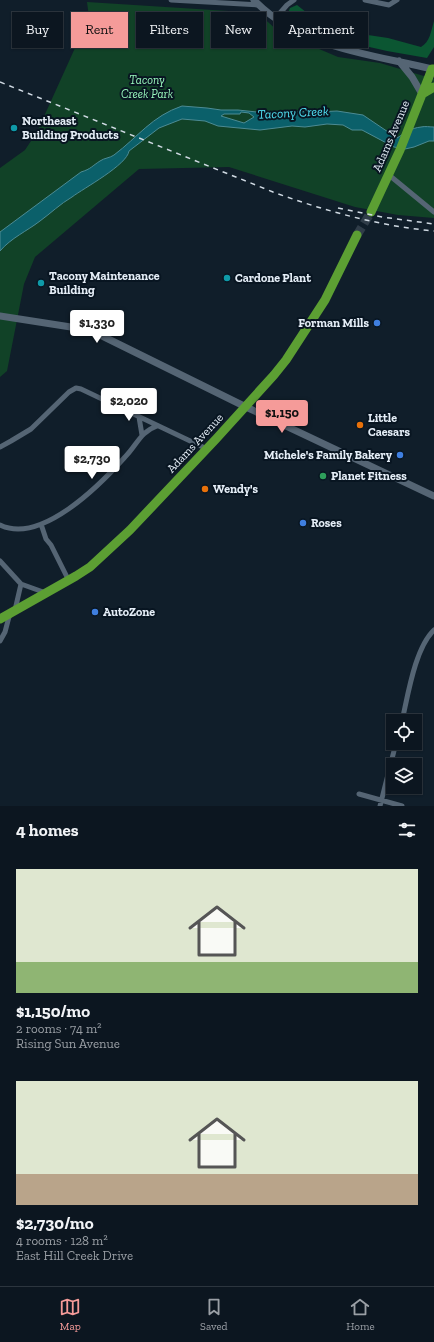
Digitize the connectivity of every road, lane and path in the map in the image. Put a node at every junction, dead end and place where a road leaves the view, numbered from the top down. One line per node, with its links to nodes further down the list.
1 (170, 0): 5 (street)
2 (294, 0): 6 (street)
3 (365, 0): 4 (street)
4 (397, 0)
5 (257, 3): 7 (main road)
6 (281, 12)
7 (274, 15)
8 (342, 48): 9 (main road)
9 (399, 61): 10 (main road); 12 (main road)
10 (433, 69): 12 (highway, Adams Avenue)
11 (434, 87): 12 (highway)
12 (422, 94): 13 (highway, Adams Avenue)
13 (389, 175): 14 (highway, Adams Avenue); 15 (street)
14 (371, 212)
15 (434, 212)
16 (358, 235): 18 (highway, Adams Avenue)
17 (0, 316): 18 (main road)
18 (246, 407): 23 (highway, Adams Avenue); 24 (main road)
19 (139, 417): 20 (street); 21 (street); 22 (street)
20 (157, 426): 21 (street); 23 (street)
21 (142, 435): 25 (street)
22 (0, 447)
23 (206, 449): 28 (highway, Adams Avenue)
24 (434, 496)
25 (41, 524): 26 (street); 28 (street)
26 (0, 525)
27 (0, 561): 29 (street)
28 (68, 581): 30 (highway, Adams Avenue)
29 (21, 584): 30 (street); 31 (street)
30 (47, 593): 31 (highway, Adams Avenue)
31 (12, 612): 32 (highway, Adams Avenue); 34 (street)
32 (0, 619)
33 (434, 630): 35 (street)
34 (0, 641)
35 (404, 714)
36 (394, 750): 38 (street)
37 (358, 794): 38 (street)
38 (381, 803): 39 (street)
39 (402, 806)

